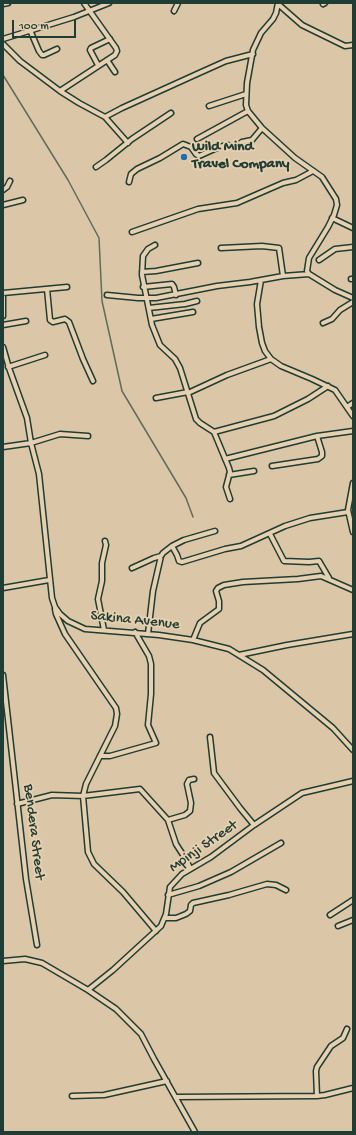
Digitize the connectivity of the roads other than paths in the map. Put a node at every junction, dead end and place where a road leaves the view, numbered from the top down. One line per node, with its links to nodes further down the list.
1 (8, 3): 5 (street)
2 (84, 3): 8 (street)
3 (109, 3): 8 (street)
4 (178, 3): 7 (street)
5 (3, 4)
6 (278, 4): 13 (street); 15 (street)
7 (174, 10)
8 (90, 11): 9 (street); 11 (street)
9 (30, 30): 10 (street); 14 (street)
10 (3, 39)
11 (110, 39): 16 (street); 17 (street)
12 (3, 44): 19 (street)
13 (353, 45)
14 (57, 48)
15 (253, 54): 20 (street); 24 (street)
16 (107, 60): 17 (street); 18 (street)
17 (98, 65): 19 (street)
18 (115, 72)
19 (60, 91): 24 (street)
20 (246, 94): 21 (street); 22 (street)
21 (209, 106)
22 (248, 111): 25 (street); 26 (street)
23 (171, 113): 27 (street)
24 (105, 117): 27 (street)
25 (262, 128): 29 (street); 31 (street)
26 (197, 139)
27 (128, 143): 28 (street)
28 (96, 167)
29 (313, 171): 35 (street); 37 (street)
30 (10, 181): 32 (street)
31 (129, 182)
32 (3, 190)
33 (24, 200): 34 (street)
34 (3, 205)
35 (332, 218): 36 (street); 44 (street)
36 (353, 228)
37 (132, 232)
38 (155, 245): 43 (street)
39 (353, 247): 41 (street)
40 (221, 248): 45 (street)
41 (319, 260)
42 (198, 263): 43 (street)
43 (142, 272): 48 (street)
44 (309, 274): 45 (street); 55 (street)
45 (283, 276): 46 (street)
46 (261, 280): 52 (street); 67 (street)
47 (68, 287): 49 (street)
48 (143, 287): 52 (street); 54 (street)
49 (47, 289): 50 (street); 69 (street)
50 (3, 293)
51 (107, 295): 54 (street)
52 (176, 295): 54 (street)
53 (3, 297): 60 (street)
54 (146, 298): 58 (street)
55 (353, 298)
56 (197, 301): 58 (street)
57 (353, 302): 63 (street)
58 (148, 308): 61 (street)
59 (193, 312): 61 (street)
60 (3, 316)
61 (151, 319): 71 (street)
62 (26, 321): 64 (street)
63 (323, 323)
64 (3, 325)
65 (3, 346): 68 (street, Sakina Avenue)
66 (45, 356): 68 (street)
67 (271, 360): 70 (street); 71 (street)
68 (8, 367): 80 (street, Sakina Avenue)
69 (93, 381)
70 (328, 386): 74 (street); 77 (street)
71 (188, 392): 72 (street); 77 (street)
72 (156, 398)
73 (353, 403): 74 (street)
74 (347, 407): 75 (street)
75 (353, 416)
76 (353, 431): 79 (street)
77 (214, 432): 82 (street)
78 (88, 436): 80 (street)
79 (318, 436): 82 (street); 83 (street)
80 (30, 443): 81 (street); 98 (street, Sakina Avenue)
81 (3, 447)
82 (225, 459): 85 (street)
83 (272, 466)
84 (254, 471): 85 (street)
85 (229, 475): 87 (street)
86 (353, 483): 88 (street)
87 (230, 500)
88 (348, 512): 89 (street); 92 (street)
89 (352, 522): 91 (street)
90 (215, 531): 94 (street)
91 (353, 532)
92 (270, 534): 94 (street); 97 (street)
93 (105, 540): 102 (street)
94 (172, 546): 95 (street)
95 (161, 556): 96 (street); 104 (street)
96 (132, 568)
97 (329, 578): 100 (street); 106 (street)
98 (49, 580): 99 (street); 101 (street, Sakina Avenue)
99 (3, 588)
100 (353, 590)
101 (55, 607): 102 (street, Sakina Avenue); 111 (street)
102 (104, 630): 103 (street, Sakina Avenue)
103 (135, 632): 104 (street, Sakina Avenue); 111 (street)
104 (148, 634): 106 (street, Sakina Avenue)
105 (353, 634): 107 (street)
106 (193, 640): 107 (street, Sakina Avenue)
107 (239, 655): 110 (street, Sakina Avenue)
108 (3, 675): 115 (street, Bendera Street)
109 (210, 737): 117 (street)
110 (353, 750)
111 (100, 756): 114 (street)
112 (194, 779): 116 (street)
113 (353, 781): 117 (street, Mpinji Street)
114 (83, 796): 115 (street); 116 (street); 127 (street)
115 (17, 804): 128 (street, Bendera Street)
116 (168, 820): 119 (street)
117 (254, 825): 119 (street, Mpinji Street)
118 (281, 843): 121 (street)
119 (190, 868): 121 (street, Mpinji Street)
120 (286, 890): 124 (street)
121 (168, 895): 124 (street, Mpinji Street)
122 (353, 900): 123 (street)
123 (330, 915)
124 (165, 918): 127 (street, Mpinji Street)
125 (353, 920): 126 (street)
126 (338, 926)
127 (156, 931): 130 (street, Mpinji Street)
128 (37, 945)
129 (3, 961): 130 (street)
130 (88, 990): 132 (street)
131 (347, 1028): 135 (street)
132 (167, 1081): 134 (street); 136 (street)
133 (353, 1088): 135 (street)
134 (72, 1096)
135 (317, 1096): 136 (street)
136 (176, 1097): 137 (street)
137 (195, 1132)

